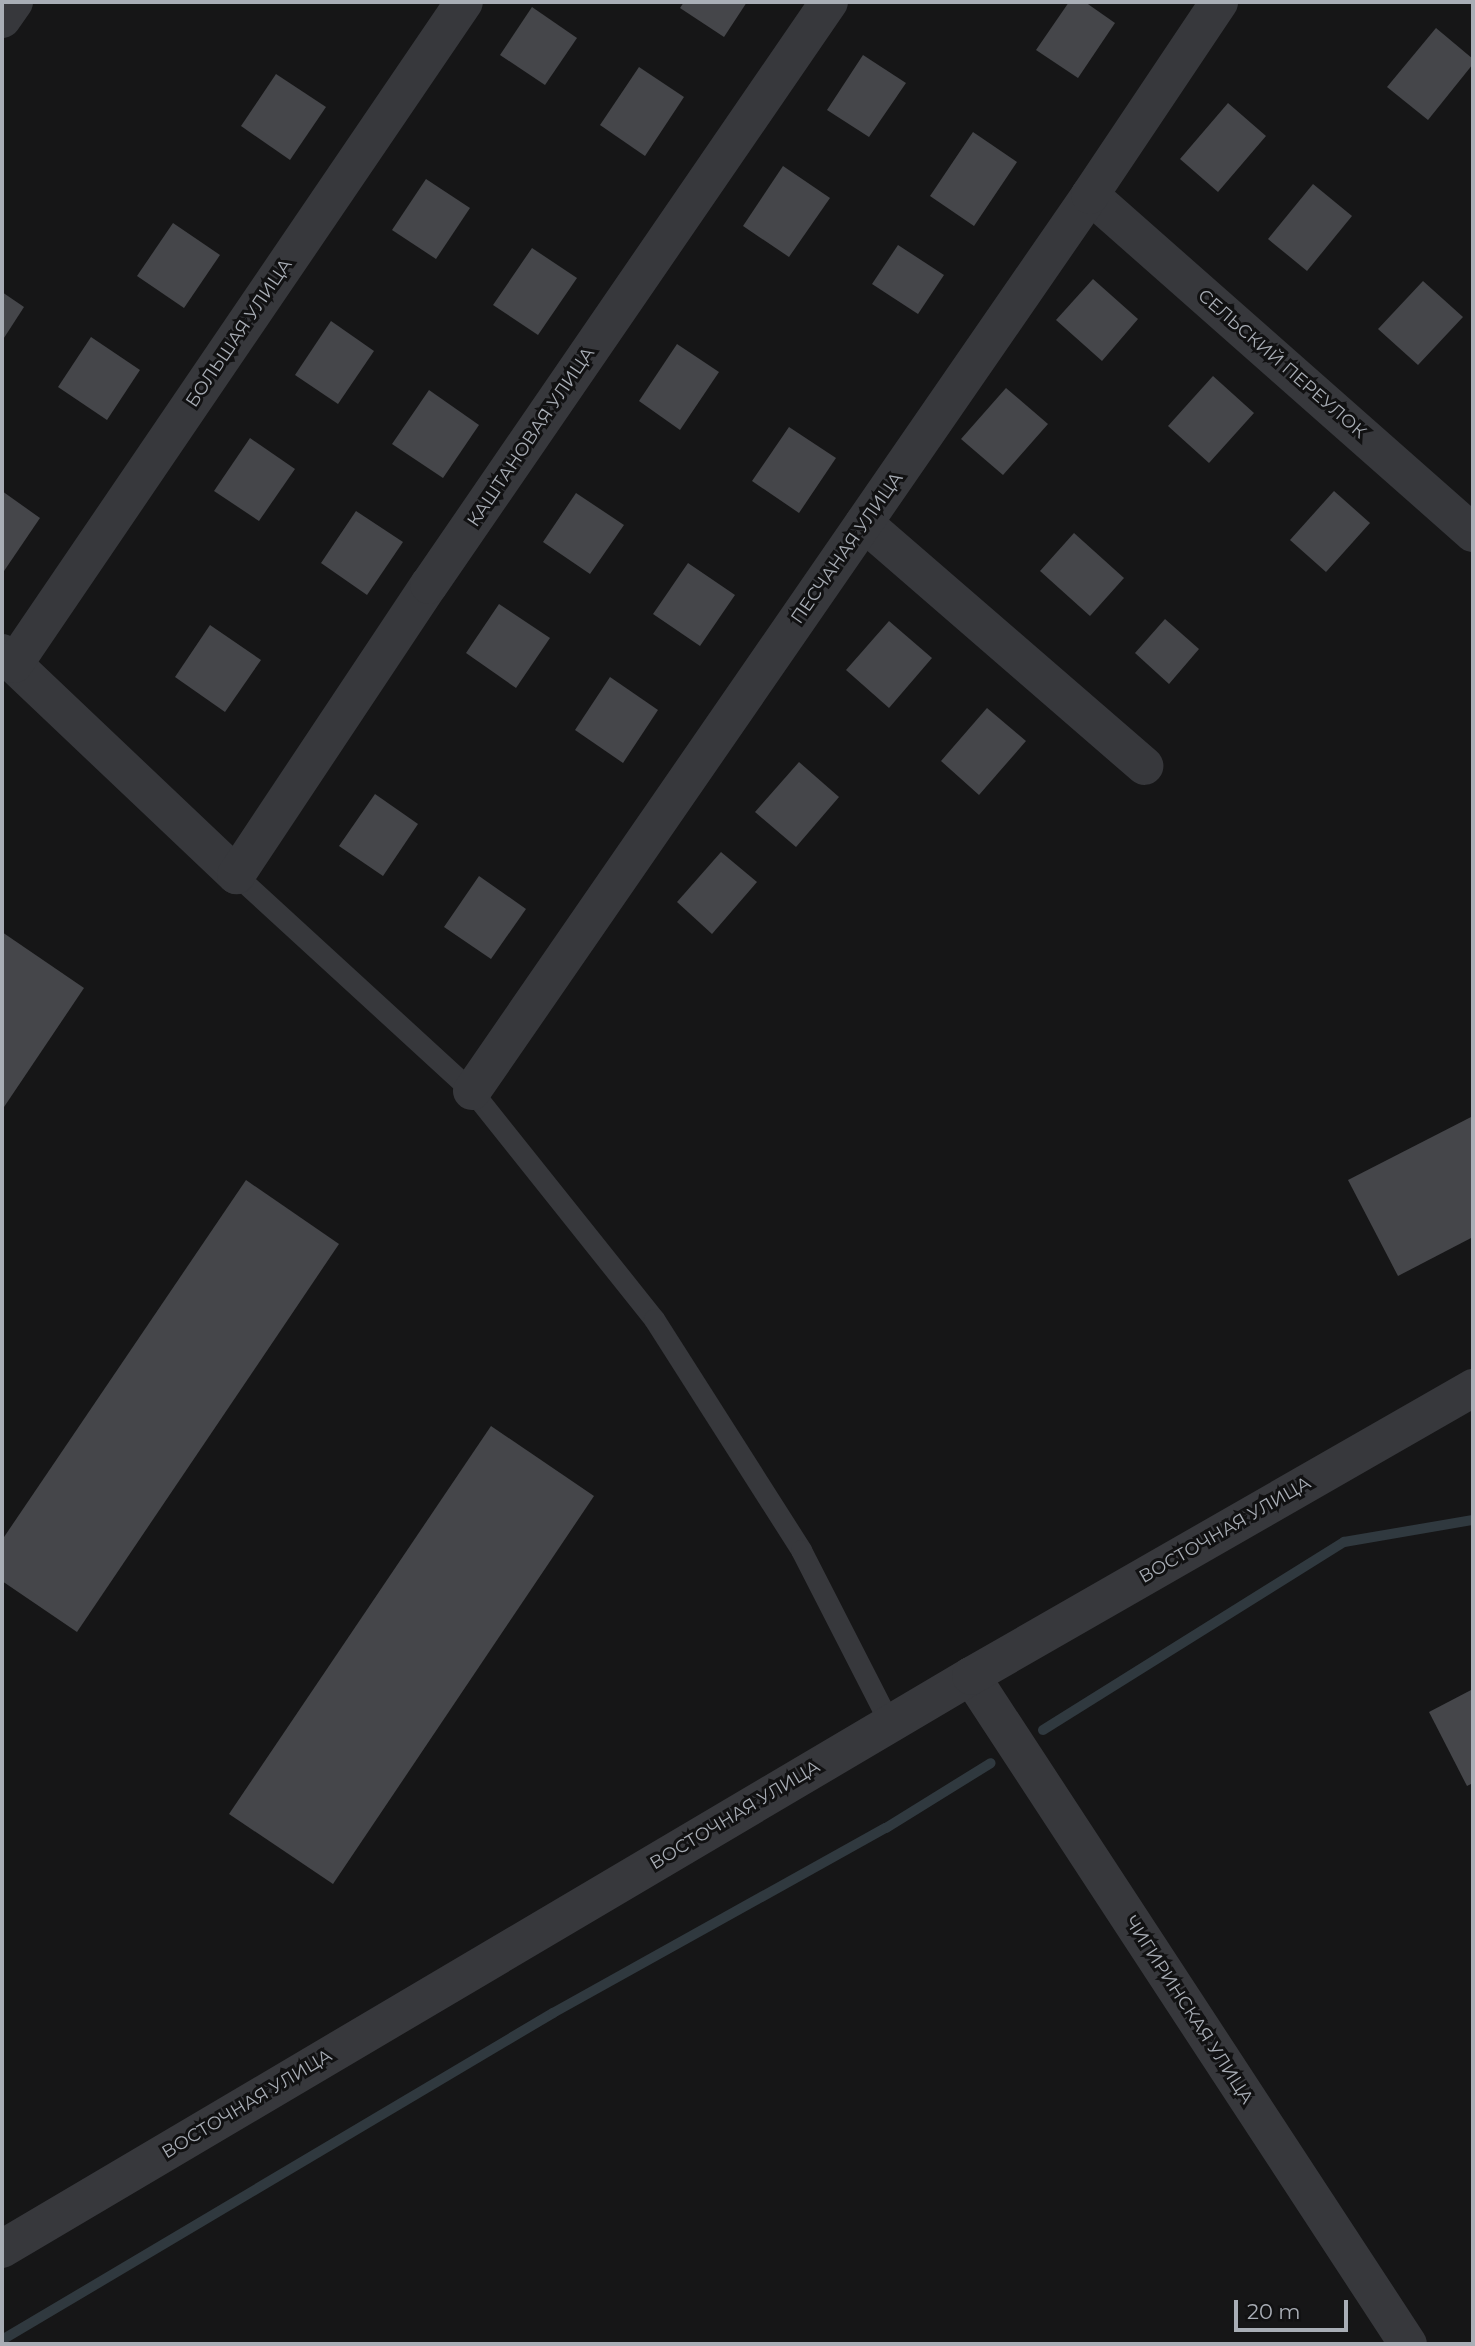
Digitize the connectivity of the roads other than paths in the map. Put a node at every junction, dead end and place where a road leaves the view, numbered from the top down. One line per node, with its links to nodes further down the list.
1 (14, 2): 5 (street)
2 (464, 2): 9 (street, БОЛЬШАЯ УЛИЦА)
3 (829, 2): 11 (street, КАШТАНОВАЯ УЛИЦА)
4 (1219, 2): 6 (street, ПЕСЧАНАЯ УЛИЦА)
5 (2, 19)
6 (1090, 195): 7 (street, ПЕСЧАНАЯ УЛИЦА); 8 (street, СЕЛЬСКИЙ ПЕРЕУЛОК)
7 (864, 523): 10 (street); 12 (street, ПЕСЧАНАЯ УЛИЦА)
8 (1473, 533)
9 (8, 658): 11 (street)
10 (1145, 766)
11 (236, 875): 12 (lane)
12 (472, 1091): 15 (lane)
13 (1473, 1388): 14 (street, ВОСТОЧНАЯ УЛИЦА)
14 (971, 1676): 15 (street, ВОСТОЧНАЯ УЛИЦА); 17 (street, ЧИГИРИНСКАЯ УЛИЦА)
15 (890, 1724): 16 (street, ВОСТОЧНАЯ УЛИЦА)
16 (2, 2249)
17 (1408, 2344)

